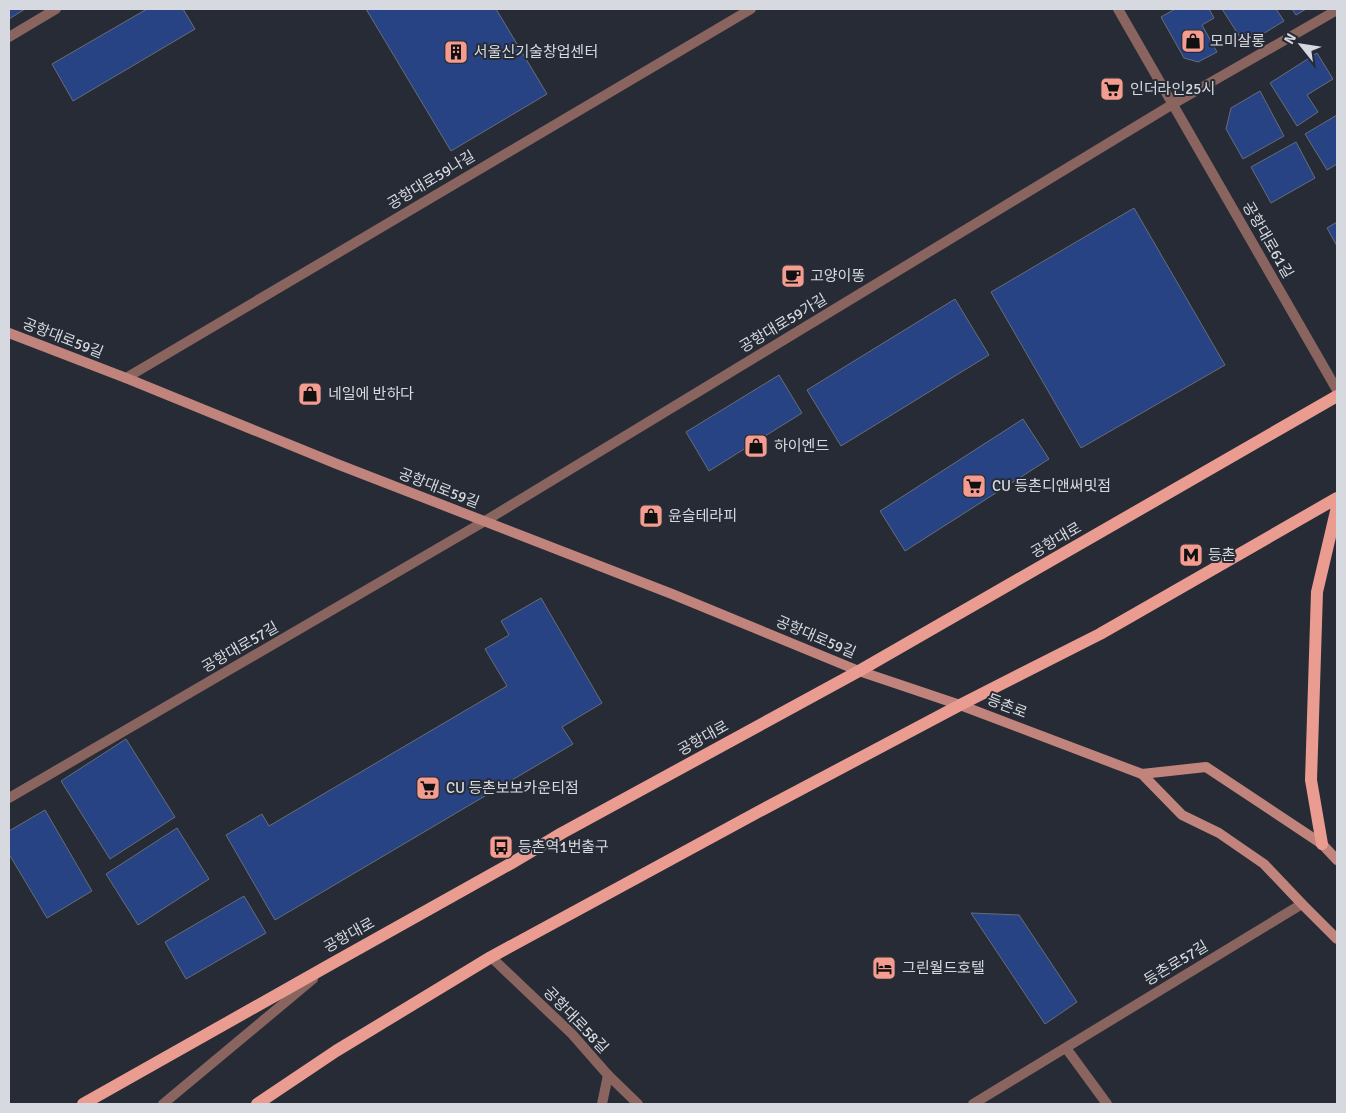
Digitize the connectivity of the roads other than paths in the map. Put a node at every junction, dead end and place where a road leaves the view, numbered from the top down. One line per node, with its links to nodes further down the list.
1 (56, 9): 5 (street)
2 (751, 9): 8 (street, 공항대로59나길)
3 (1118, 9): 6 (street, 공항대로61길)
4 (1337, 10): 6 (street)
5 (9, 37)
6 (1173, 104): 9 (street, 공항대로61길); 13 (street, 공항대로59가길)
7 (9, 333): 8 (main road, 공항대로59길)
8 (126, 378): 13 (main road, 공항대로59길)
9 (1337, 390)
10 (1337, 396): 14 (main road, 공항대로)
11 (1337, 498): 15 (main road)
12 (1337, 506): 18 (main road)
13 (485, 521): 14 (main road, 공항대로59길); 17 (street, 공항대로57길)
14 (859, 671): 15 (main road, 등촌로); 23 (main road, 공항대로)
15 (960, 705): 16 (main road, 등촌로); 22 (main road)
16 (1142, 774): 18 (main road, 등촌로); 20 (main road, 등촌로)
17 (9, 798)
18 (1322, 844): 19 (main road, 등촌로)
19 (1337, 860)
20 (1302, 904): 21 (main road, 등촌로); 24 (street, 등촌로57길)
21 (1337, 939)
22 (491, 957): 25 (street, 공항대로58길); 28 (main road)
23 (332, 963): 26 (main road, 공항대로); 27 (street)
24 (1066, 1048): 31 (street, 등촌로57길); 32 (street)
25 (608, 1075): 29 (street); 30 (street, 공항대로58길)
26 (83, 1104)
27 (163, 1104)
28 (257, 1104)
29 (602, 1104)
30 (638, 1104)
31 (973, 1104)
32 (1107, 1104)

